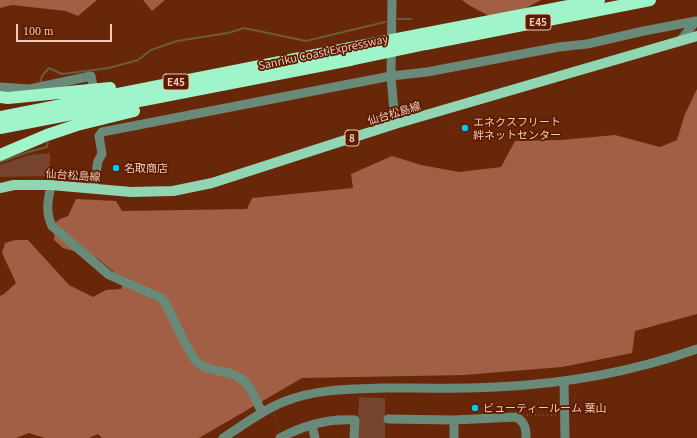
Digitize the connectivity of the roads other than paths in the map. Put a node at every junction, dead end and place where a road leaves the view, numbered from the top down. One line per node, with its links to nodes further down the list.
1 (392, 0): 8 (street)
2 (599, 0): 5 (highway, Sanriku Coast Expressway / E45)
3 (650, 0): 5 (highway, Sanriku Coast Expressway / E45)
4 (697, 36): 6 (main road, 仙台松島線 / 8)
5 (425, 39): 7 (highway, Sanriku Coast Expressway / E45, bridge)
6 (680, 41): 8 (street); 15 (main road, 仙台松島線 / 8)
7 (351, 54): 9 (highway, Sanriku Coast Expressway / E45); 10 (highway, Sanriku Coast Expressway / E45)
8 (391, 76): 15 (street); 20 (street)
9 (255, 80): 16 (highway, Sanriku Coast Expressway / E45); 17 (highway)
10 (178, 82): 13 (highway); 14 (highway, Sanriku Coast Expressway / E45)
11 (93, 86): 12 (street)
12 (0, 87)
13 (0, 97)
14 (0, 117)
15 (395, 124): 20 (main road, 仙台松島線 / 8)
16 (0, 128)
17 (0, 155)
18 (51, 185): 19 (main road, 仙台松島線 / 8); 20 (main road, 仙台松島線 / 8); 23 (street)
19 (0, 188)
20 (93, 189)
21 (697, 349): 22 (street)
22 (564, 381): 23 (street); 33 (street)
23 (266, 411): 28 (street)
24 (388, 420): 25 (street)
25 (454, 420): 31 (street); 32 (street)
26 (312, 425): 27 (street); 29 (street); 30 (street)
27 (282, 437)
28 (223, 438)
29 (315, 438)
30 (354, 438)
31 (454, 438)
32 (526, 438)
33 (565, 438)

